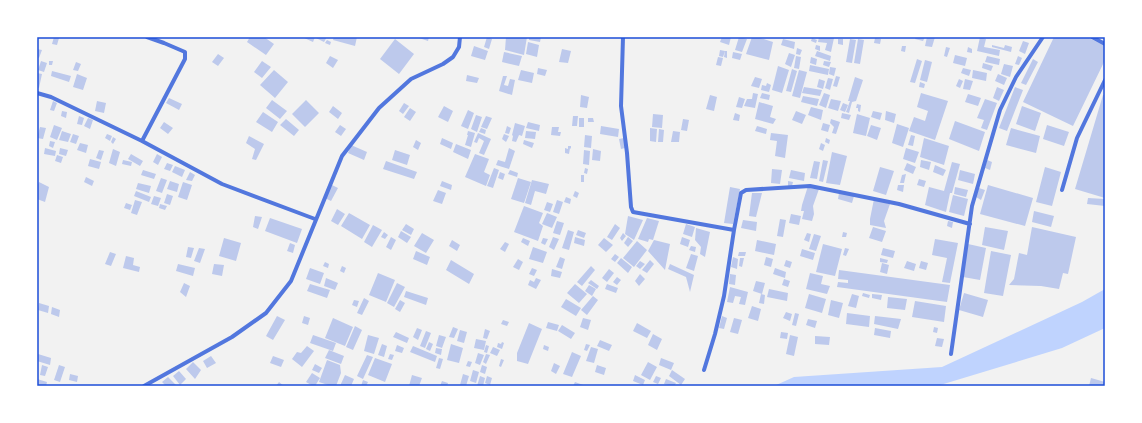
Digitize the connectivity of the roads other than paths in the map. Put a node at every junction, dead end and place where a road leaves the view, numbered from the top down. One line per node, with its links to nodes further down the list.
1 (147, 37): 9 (street)
2 (460, 37): 11 (street)
3 (623, 37): 13 (street)
4 (1043, 37): 12 (street)
5 (1092, 37): 6 (street)
6 (1105, 44)
7 (1105, 80): 10 (street)
8 (37, 93): 9 (street)
9 (142, 141): 11 (street)
10 (1062, 190)
11 (315, 219): 16 (street)
12 (970, 224): 13 (street); 14 (street)
13 (734, 230): 15 (street)
14 (951, 354)
15 (704, 370)
16 (144, 386)

